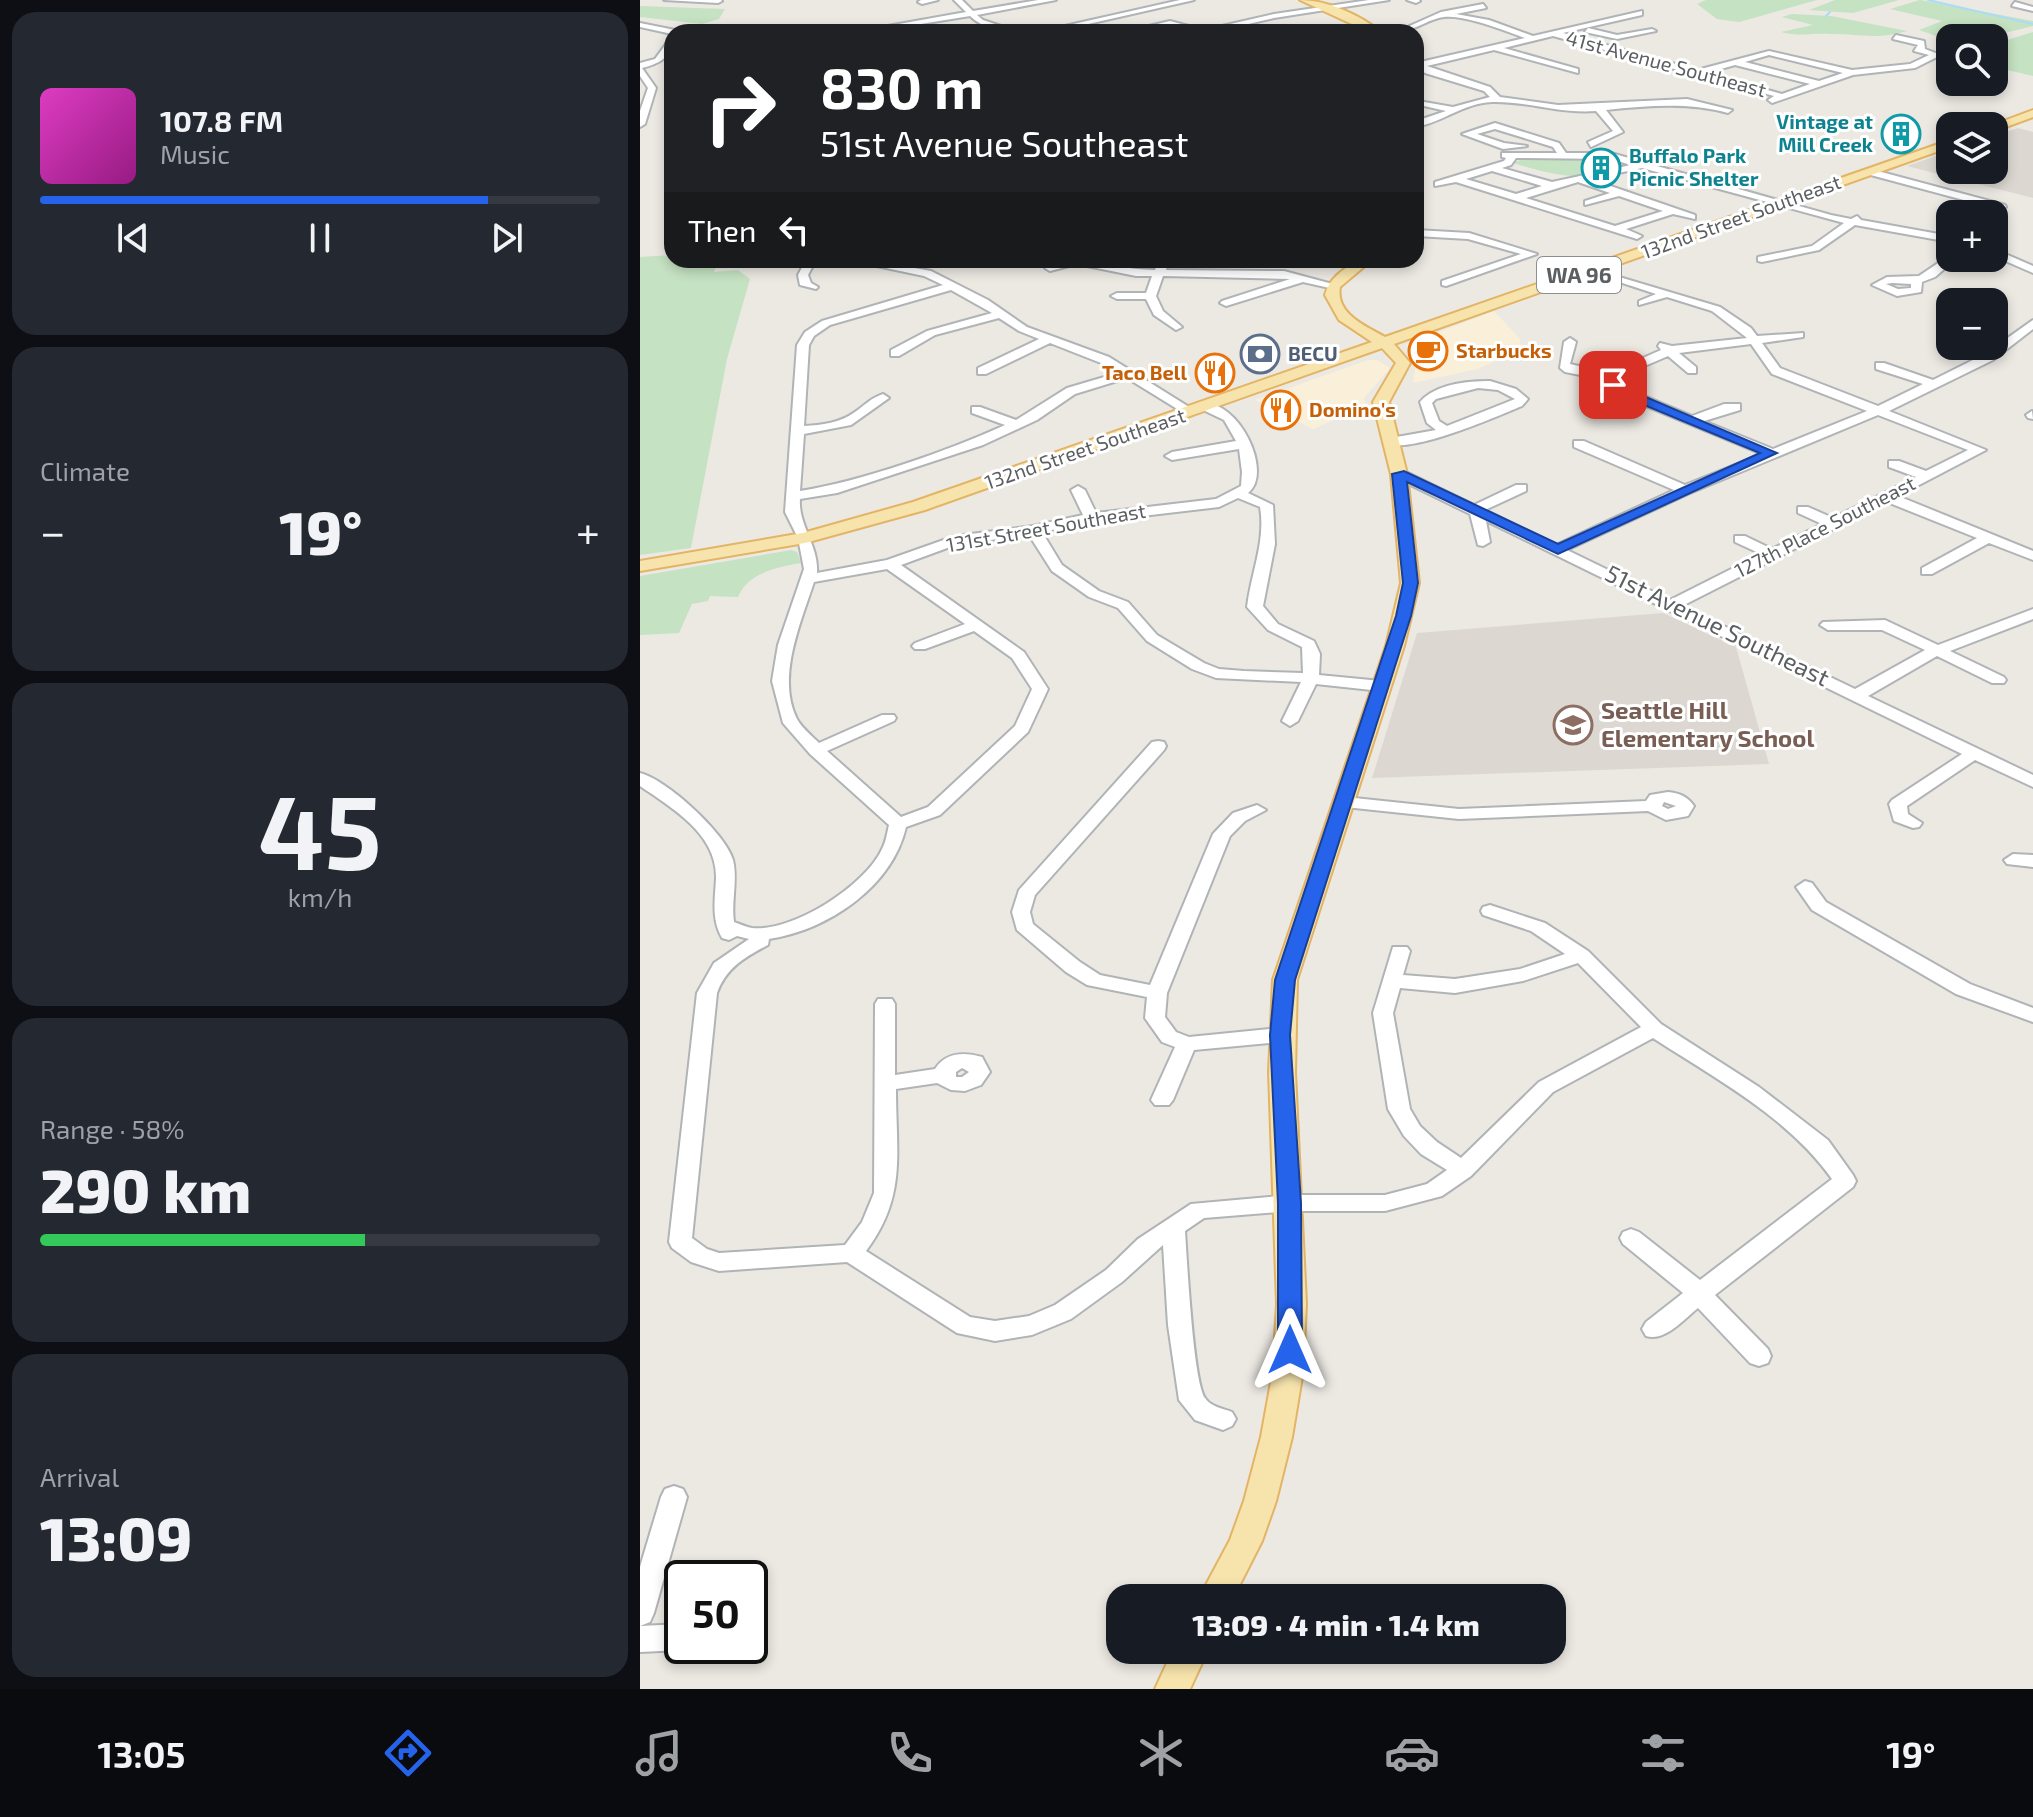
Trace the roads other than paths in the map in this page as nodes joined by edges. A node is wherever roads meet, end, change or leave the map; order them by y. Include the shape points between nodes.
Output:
1 (668, 0) edge
2 (934, 0) edge
3 (958, 0) edge
4 (1052, 0) edge
5 (1189, 0) edge
6 (1305, 0) edge
7 (1346, 0) edge
8 (1385, 0) edge
9 (2025, 0) edge
10 (718, 1) edge
11 (922, 2) dead end
12 (2033, 2) edge
13 (1358, 4) junction
14 (1115, 6) dead end
15 (1483, 6) dead end
16 (1326, 8) junction
17 (2033, 9) edge
18 (1134, 12) junction
19 (968, 13) junction
20 (1639, 13) dead end
21 (1444, 14) junction
22 (902, 24) edge
23 (987, 24) edge
24 (1079, 24) edge
25 (1245, 24) edge
26 (1359, 24) edge
27 (1420, 24) edge
28 (640, 25) edge
29 (1577, 28) junction
30 (664, 30) edge
31 (1652, 31) dead end
32 (1552, 33) junction
33 (1896, 37) dead end
34 (1533, 38) junction
35 (1495, 48) junction
36 (664, 53) edge
37 (1873, 58) dead end
38 (1735, 62) junction
39 (1424, 65) edge
40 (640, 68) edge
41 (1424, 68) edge
42 (1900, 68) junction
43 (1575, 71) dead end
44 (1697, 73) junction
45 (1852, 73) junction
46 (1462, 81) junction
47 (1816, 83) junction
48 (1741, 85) junction
49 (1433, 89) dead end
50 (1720, 91) dead end
51 (1701, 92) dead end
52 (1620, 94) dead end
53 (1779, 95) junction
54 (1497, 99) junction
55 (1639, 101) junction
56 (1769, 101) dead end
57 (1679, 102) junction
58 (1427, 104) dead end
59 (1556, 108) junction
60 (1598, 108) junction
61 (1456, 110) junction
62 (1728, 110) dead end
63 (2033, 113) edge
64 (1546, 117) dead end
65 (1424, 123) edge
66 (2008, 123) edge
67 (640, 124) edge
68 (1582, 133) dead end
69 (1606, 138) junction
70 (1936, 148) edge
71 (1507, 152) junction
72 (1562, 152) junction
73 (1642, 165) junction
74 (1493, 168) junction
75 (1870, 172) junction
76 (1457, 179) junction
77 (1580, 179) junction
78 (1438, 184) dead end
79 (1551, 185) junction
80 (1618, 193) junction
81 (1658, 194) dead end
82 (1515, 198) junction
83 (1639, 200) junction
84 (1975, 200) edge
85 (1589, 203) dead end
86 (1779, 203) junction
87 (1536, 204) junction
88 (1518, 211) dead end
89 (1672, 211) junction
90 (1866, 213) dead end
91 (1691, 217) dead end
92 (1852, 223) junction
93 (1616, 229) junction
94 (1424, 233) edge
95 (1637, 236) dead end
96 (1936, 237) edge
97 (2008, 258) edge
98 (1762, 259) dead end
99 (807, 268) edge
100 (909, 268) edge
101 (1104, 268) edge
102 (1159, 268) edge
103 (1355, 268) edge
104 (1593, 270) junction
105 (2033, 270) edge
106 (1936, 271) edge
107 (1156, 273) junction
108 (1300, 279) junction
109 (1916, 281) dead end
110 (1446, 283) dead end
111 (952, 286) junction
112 (1334, 286) junction
113 (812, 287) dead end
114 (1668, 293) junction
115 (1117, 296) dead end
116 (1150, 296) junction
117 (1226, 303) dead end
118 (1643, 303) dead end
119 (1001, 314) junction
120 (1176, 327) dead end
121 (2030, 328) edge
122 (1799, 335) dead end
123 (1047, 340) junction
124 (1753, 340) junction
125 (1570, 342) dead end
126 (1383, 343) junction
127 (1656, 343) dead end
128 (1671, 350) junction
129 (895, 353) dead end
130 (1880, 366) dead end
131 (1692, 370) dead end
132 (982, 371) dead end
133 (1128, 374) junction
134 (1610, 377) junction
135 (1934, 384) junction
136 (883, 398) dead end
137 (1061, 398) junction
138 (1082, 403) dead end
139 (1736, 407) dead end
140 (1198, 409) junction
141 (976, 410) dead end
142 (1878, 411) junction
143 (1694, 420) junction
144 (1017, 425) junction
145 (797, 430) junction
146 (1446, 431) junction
147 (1391, 442) junction
148 (1242, 444) junction
149 (1579, 444) dead end
150 (908, 452) dead end
151 (1771, 453) junction
152 (1172, 456) dead end
153 (922, 460) junction
154 (1894, 464) dead end
155 (1399, 474) junction
156 (1926, 476) junction
157 (1521, 488) dead end
158 (1078, 490) dead end
159 (1685, 490) junction
160 (1239, 494) junction
161 (792, 496) junction
162 (1887, 497) junction
163 (1476, 509) junction
164 (1803, 510) dead end
165 (1091, 518) junction
166 (1833, 523) junction
167 (1033, 530) junction
168 (805, 538) junction
169 (1740, 539) dead end
170 (1986, 539) junction
171 (1483, 542) dead end
172 (1558, 549) junction
173 (1772, 554) junction
174 (2033, 556) edge
175 (890, 564) junction
176 (640, 566) edge
177 (1927, 571) dead end
178 (807, 579) junction
179 (1672, 605) junction
180 (2033, 614) edge
181 (976, 625) junction
182 (1828, 625) dead end
183 (920, 646) dead end
184 (1935, 651) junction
185 (1312, 678) junction
186 (1998, 680) dead end
187 (1381, 686) junction
188 (1857, 695) junction
189 (888, 718) dead end
190 (1290, 721) dead end
191 (1158, 746) dead end
192 (816, 750) junction
193 (1974, 753) junction
194 (640, 778) edge
195 (2033, 782) edge
196 (1345, 802) junction
197 (1653, 806) dead end
198 (1257, 810) dead end
199 (1913, 823) dead end
200 (898, 824) junction
201 (2013, 860) dead end
202 (2033, 861) edge
203 (1805, 887) dead end
204 (1490, 911) dead end
205 (802, 922) junction
206 (725, 925) junction
207 (761, 941) junction
208 (1400, 951) dead end
209 (1581, 955) junction
210 (1391, 981) junction
211 (1157, 993) junction
212 (885, 1004) dead end
213 (2033, 1015) edge
214 (1654, 1029) junction
215 (1280, 1035) junction
216 (1187, 1044) junction
217 (943, 1075) dead end
218 (888, 1083) junction
219 (1162, 1100) dead end
220 (1463, 1170) junction
221 (1290, 1203) junction
222 (1173, 1227) junction
223 (1631, 1238) dead end
224 (851, 1253) junction
225 (1699, 1293) junction
226 (1654, 1329) dead end
227 (1759, 1356) dead end
228 (1223, 1419) dead end
229 (674, 1497) dead end
230 (1223, 1584) edge
231 (640, 1613) edge
232 (664, 1638) edge
233 (640, 1639) edge
234 (1184, 1664) edge
235 (1172, 1689) edge

1 - 10 street
2 - 11 street
3 - 19 street
4 - 19 street
5 - 18 street
6 - 16 main road
7 - 13 street
8 - 13 street
9 - 12 street
9 - 17 street via 2015,4
13 - 16 street
14 - 18 street
15 - 21 street
16 - 25 street
16 - 26 main road
18 - 24 street
19 - 22 street
19 - 23 street
20 - 29 street
21 - 27 street
21 - 34 street
28 - 30 street
29 - 31 street via 1612,37
29 - 32 street
32 - 34 street
32 - 44 street, 41st Avenue Southeast
33 - 42 street via 1921,43 1917,49 1937,55
34 - 35 street
35 - 39 street
35 - 43 street
36 - 40 street
37 - 42 street
38 - 44 street
38 - 45 street via 1769,53
38 - 47 street
40 - 67 street via 652,88
41 - 46 street
42 - 45 street
44 - 48 street, 41st Avenue Southeast
45 - 47 street
46 - 49 street
46 - 54 street via 1487,89
47 - 53 street
48 - 50 street
48 - 53 street, 41st Avenue Southeast
51 - 57 street via 1685,94
52 - 55 street
53 - 56 street
54 - 59 street
54 - 61 street
55 - 57 street
55 - 60 street
57 - 62 street
58 - 61 street
59 - 60 street
59 - 64 street
60 - 69 street via 1618,132
61 - 65 street via 1444,121
63 - 66 main road
68 - 69 street
69 - 72 street
70 - 75 main road, 132nd Street Southeast / WA 96
71 - 72 street
71 - 72 street via 1467,134 1495,126
71 - 74 street via 1508,163
72 - 73 street
73 - 77 street
73 - 86 street
74 - 76 street
74 - 79 street
75 - 84 street
75 - 86 main road, 132nd Street Southeast / WA 96
76 - 78 street
76 - 82 street
77 - 79 street
77 - 80 street
79 - 82 street
80 - 83 street
80 - 85 street
81 - 83 street
82 - 87 street
83 - 89 street
86 - 92 street
86 - 104 main road, 132nd Street Southeast / WA 96
87 - 88 street
87 - 93 street
89 - 91 street
89 - 93 street
90 - 92 street
92 - 96 street
92 - 98 street via 1815,248
93 - 95 street
94 - 110 street via 1469,236 1532,254
97 - 105 street
99 - 113 street via 803,275
100 - 111 street
101 - 107 street
102 - 107 street
103 - 112 main road
104 - 114 street
104 - 126 main road, 132nd Street Southeast / WA 96
106 - 109 street
107 - 108 street via 1265,273
107 - 116 street
108 - 112 street
108 - 117 street
111 - 119 street
111 - 145 street via 834,320 809,334 803,345
112 - 126 main road via 1338,312
114 - 118 street
114 - 124 street via 1733,317
115 - 116 street
116 - 120 street via 1158,313
119 - 123 street
119 - 129 street via 931,333
121 - 135 street via 1989,357
122 - 124 street
123 - 132 street
123 - 133 street via 1105,360
124 - 128 street
124 - 142 street via 1776,371
125 - 134 street via 1564,365
126 - 140 main road, 132nd Street Southeast
126 - 147 main road via 1403,363 1381,402
127 - 128 street
128 - 131 street
128 - 134 street
130 - 135 street
133 - 137 street via 1090,383
133 - 140 street
134 - 143 street via 1618,390
135 - 142 street
136 - 145 street via 844,423
137 - 138 street
137 - 144 street
139 - 143 street
140 - 148 street via 1229,418
140 - 168 main road, 132nd Street Southeast via 919,506
141 - 144 street
142 - 151 street
142 - 156 street, 127th Place Southeast via 1979,450
143 - 151 street
144 - 153 street
145 - 161 street
146 - 146 street via 1522,399 1479,383 1443,392 1426,402 1433,423
146 - 147 street
147 - 155 main road
148 - 152 street
148 - 160 street via 1252,475
149 - 159 street
150 - 153 street
151 - 159 street
153 - 161 street via 832,490
154 - 156 street
155 - 163 street, 51st Avenue Southeast
155 - 187 main road via 1410,583
156 - 162 street, 127th Place Southeast
157 - 163 street
158 - 165 street
159 - 172 street
160 - 165 street, 131st Street Southeast via 1219,503
160 - 185 street via 1266,505 1269,517 1268,551 1255,607 1273,627 1309,644
161 - 168 street via 792,512
162 - 166 street, 127th Place Southeast
162 - 170 street
163 - 171 street
163 - 172 street, 51st Avenue Southeast
164 - 166 street
165 - 167 street, 131st Street Southeast
166 - 173 street, 127th Place Southeast
167 - 175 street, 131st Street Southeast via 955,540
167 - 185 street via 1057,568 1094,594 1123,605 1152,638 1181,658 1216,673
168 - 176 main road, 132nd Street Southeast
168 - 178 street via 812,558
169 - 173 street
170 - 174 street
170 - 177 street
172 - 179 street, 51st Avenue Southeast
173 - 179 street, 127th Place Southeast
175 - 178 street, 131st Street Southeast
175 - 181 street
178 - 192 street via 780,681 789,720
179 - 188 street, 51st Avenue Southeast
180 - 184 street
181 - 183 street
181 - 200 street via 1018,655 1040,689 1022,728 934,811
182 - 184 street via 1885,625
184 - 186 street
184 - 188 street
185 - 187 street
185 - 190 street
187 - 196 main road
188 - 193 street, 51st Avenue Southeast
189 - 192 street
191 - 211 street via 1026,894 1021,912 1024,926 1094,980
192 - 200 street
193 - 195 street, 51st Avenue Southeast
193 - 199 street via 1898,804 1900,817
194 - 206 street via 716,841 724,860
196 - 197 street via 1459,814
196 - 215 main road via 1285,980
198 - 211 street via 1239,817 1222,834
200 - 205 street via 891,851 868,881
201 - 202 street
203 - 213 street via 1819,906 1950,981
204 - 209 street via 1538,927
205 - 206 street via 757,934
205 - 207 street
206 - 207 street via 733,937
207 - 224 street via 734,956 711,978 680,1242 719,1262
208 - 210 street
209 - 210 street via 1523,975 1455,986
209 - 214 street
210 - 220 street via 1383,1013 1399,1109 1429,1148
211 - 216 street via 1155,1018 1169,1037
212 - 218 street
214 - 220 street via 1546,1087
214 - 225 street via 1752,1092 1820,1146 1845,1181
215 - 216 street
215 - 221 main road
216 - 219 street
217 - 218 street
218 - 224 street via 885,1193 872,1226
220 - 221 street via 1434,1190 1385,1203
221 - 222 street via 1199,1210
221 - 230 main road via 1290,1350 1253,1524
222 - 224 street via 1063,1312 1032,1325 995,1331 965,1326
222 - 228 street via 1191,1400 1204,1413
223 - 225 street
225 - 226 street
225 - 227 street
229 - 231 street
232 - 233 street
234 - 235 main road

